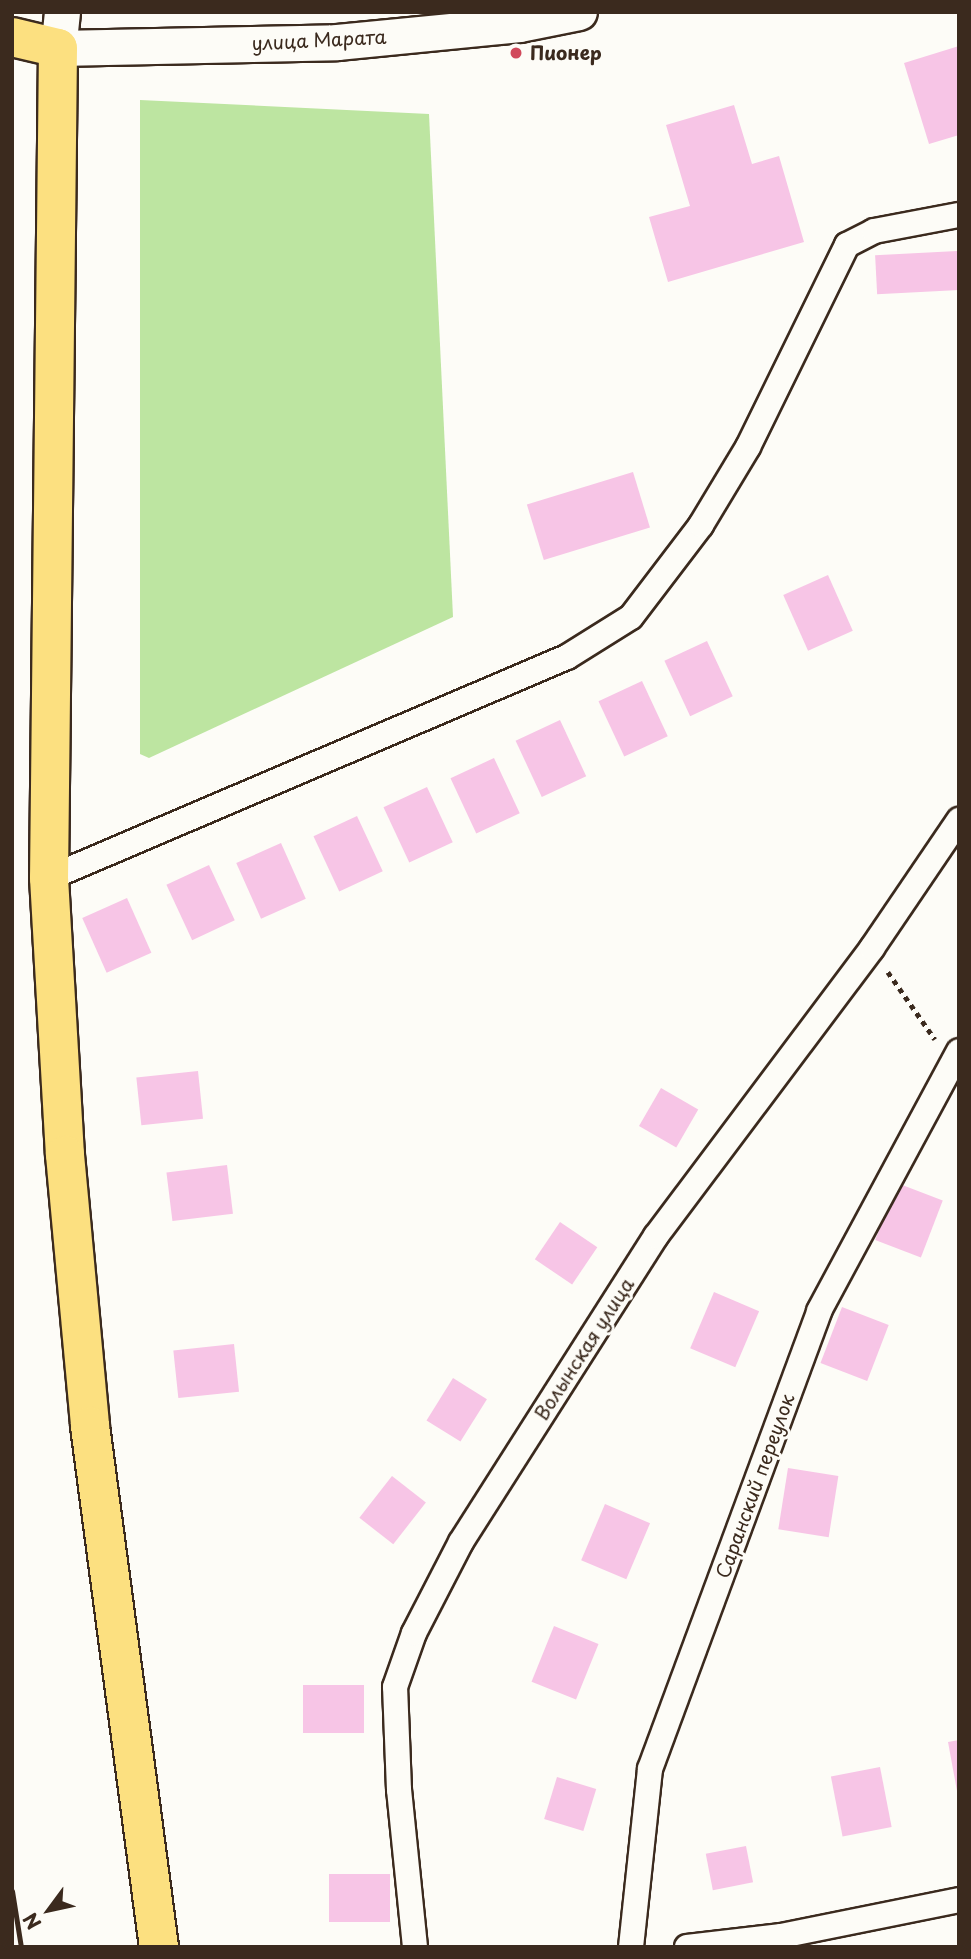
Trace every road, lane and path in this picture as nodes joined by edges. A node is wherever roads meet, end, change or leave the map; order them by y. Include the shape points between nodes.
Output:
1 (579, 12) edge
2 (60, 30) edge
3 (12, 37) edge
4 (959, 215) edge
5 (959, 820) edge
6 (49, 878) junction
7 (872, 948) junction
8 (957, 1061) edge
9 (959, 1900) edge
10 (159, 1947) edge
11 (415, 1947) edge
12 (631, 1947) edge
13 (687, 1947) edge

1 - 2 street, улица Марата via 519,24 338,41
2 - 3 main road
2 - 6 main road
4 - 6 street via 874,231 846,245 748,447 701,525 655,590 614,629 567,657
5 - 7 street, Волынская улица
6 - 10 main road via 65,1155 90,1426
7 - 8 path
7 - 11 street, Волынская улица via 656,1236 461,1542 414,1633 395,1686 398,1790
8 - 12 street, Саранский переулок via 819,1311 655,1756
9 - 13 street via 782,1936

